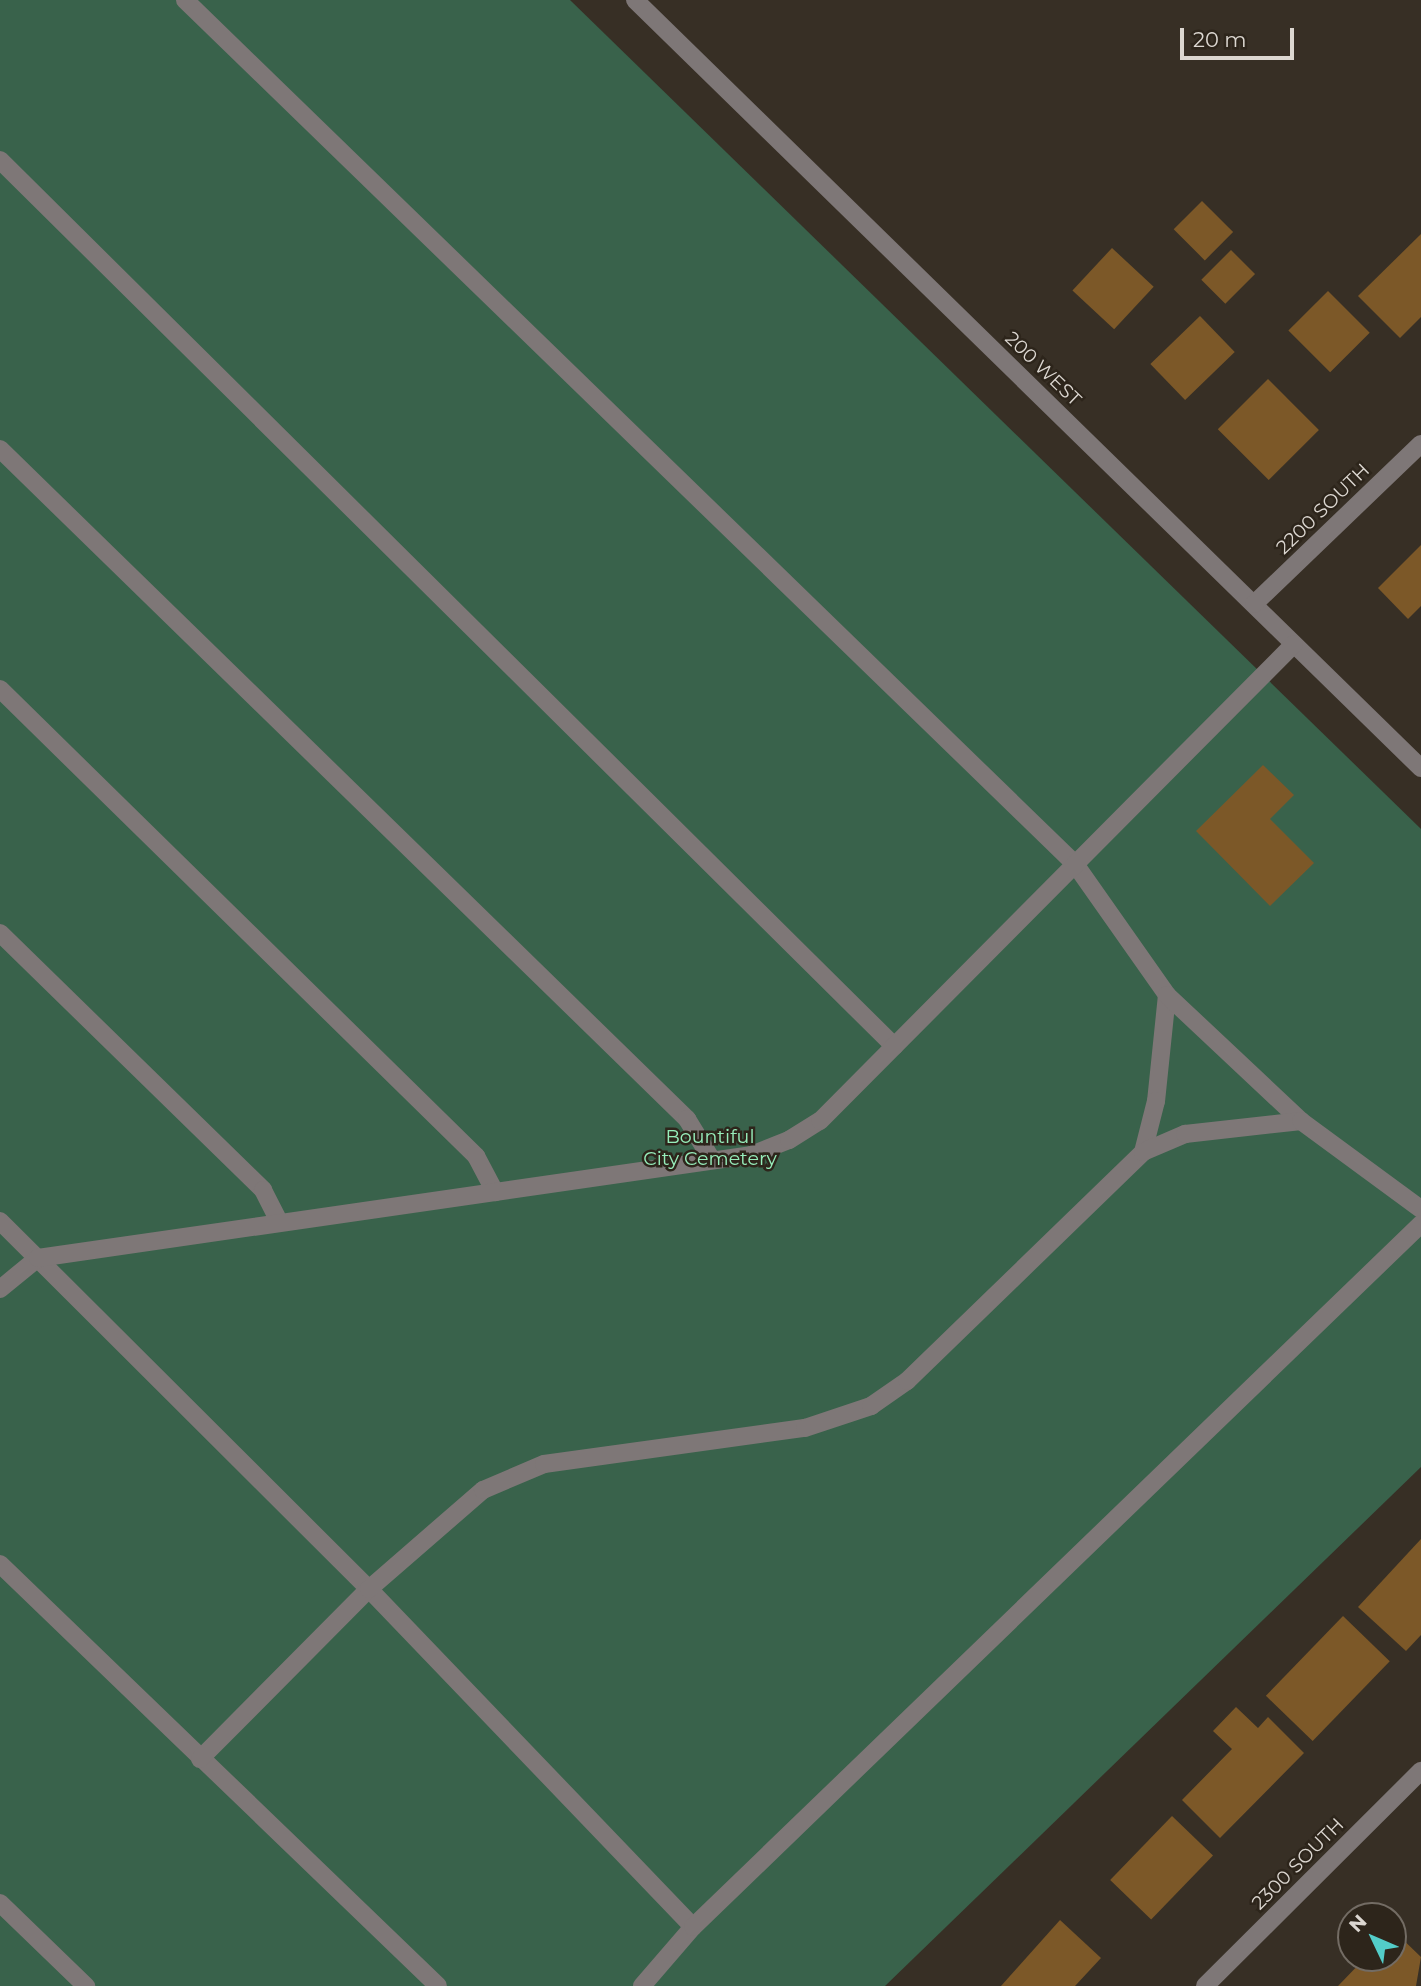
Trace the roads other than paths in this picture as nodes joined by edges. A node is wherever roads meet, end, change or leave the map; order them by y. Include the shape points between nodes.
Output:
1 (186, 0) edge
2 (635, 0) edge
3 (0, 160) edge
4 (1421, 444) edge
5 (0, 449) edge
6 (1254, 604) junction
7 (1294, 643) junction
8 (0, 689) edge
9 (1421, 768) edge
10 (1075, 864) junction
11 (0, 933) edge
12 (1167, 995) junction
13 (894, 1045) junction
14 (1301, 1121) junction
15 (1143, 1152) junction
16 (712, 1160) junction
17 (495, 1192) junction
18 (1421, 1209) edge
19 (0, 1221) edge
20 (279, 1222) junction
21 (1421, 1224) edge
22 (38, 1258) junction
23 (0, 1289) edge
24 (0, 1564) edge
25 (369, 1589) junction
26 (200, 1759) junction
27 (1421, 1771) edge
28 (0, 1903) edge
29 (693, 1927) junction
30 (86, 1986) edge
31 (438, 1986) edge
32 (642, 1986) edge
33 (1205, 1986) edge

1 - 10 street
2 - 6 street, 200 WEST
3 - 13 street
4 - 6 street, 2200 SOUTH
5 - 16 street via 687,1119
6 - 7 street, 200 WEST
7 - 9 street, 200 WEST
7 - 10 street
8 - 17 street via 476,1156
10 - 12 street
10 - 13 street
11 - 20 street via 263,1190
12 - 14 street
12 - 15 street via 1156,1101
13 - 16 street via 820,1121 751,1155
14 - 15 street via 1185,1135
14 - 18 street
15 - 25 street via 907,1381 871,1406 805,1429 544,1464 510,1476 455,1510
16 - 17 street
17 - 20 street
19 - 22 street
20 - 22 street
21 - 29 street
22 - 23 street
22 - 25 street
24 - 26 street
25 - 26 street
25 - 29 street
26 - 31 street
27 - 33 street, 2300 SOUTH
28 - 30 street
29 - 32 street

